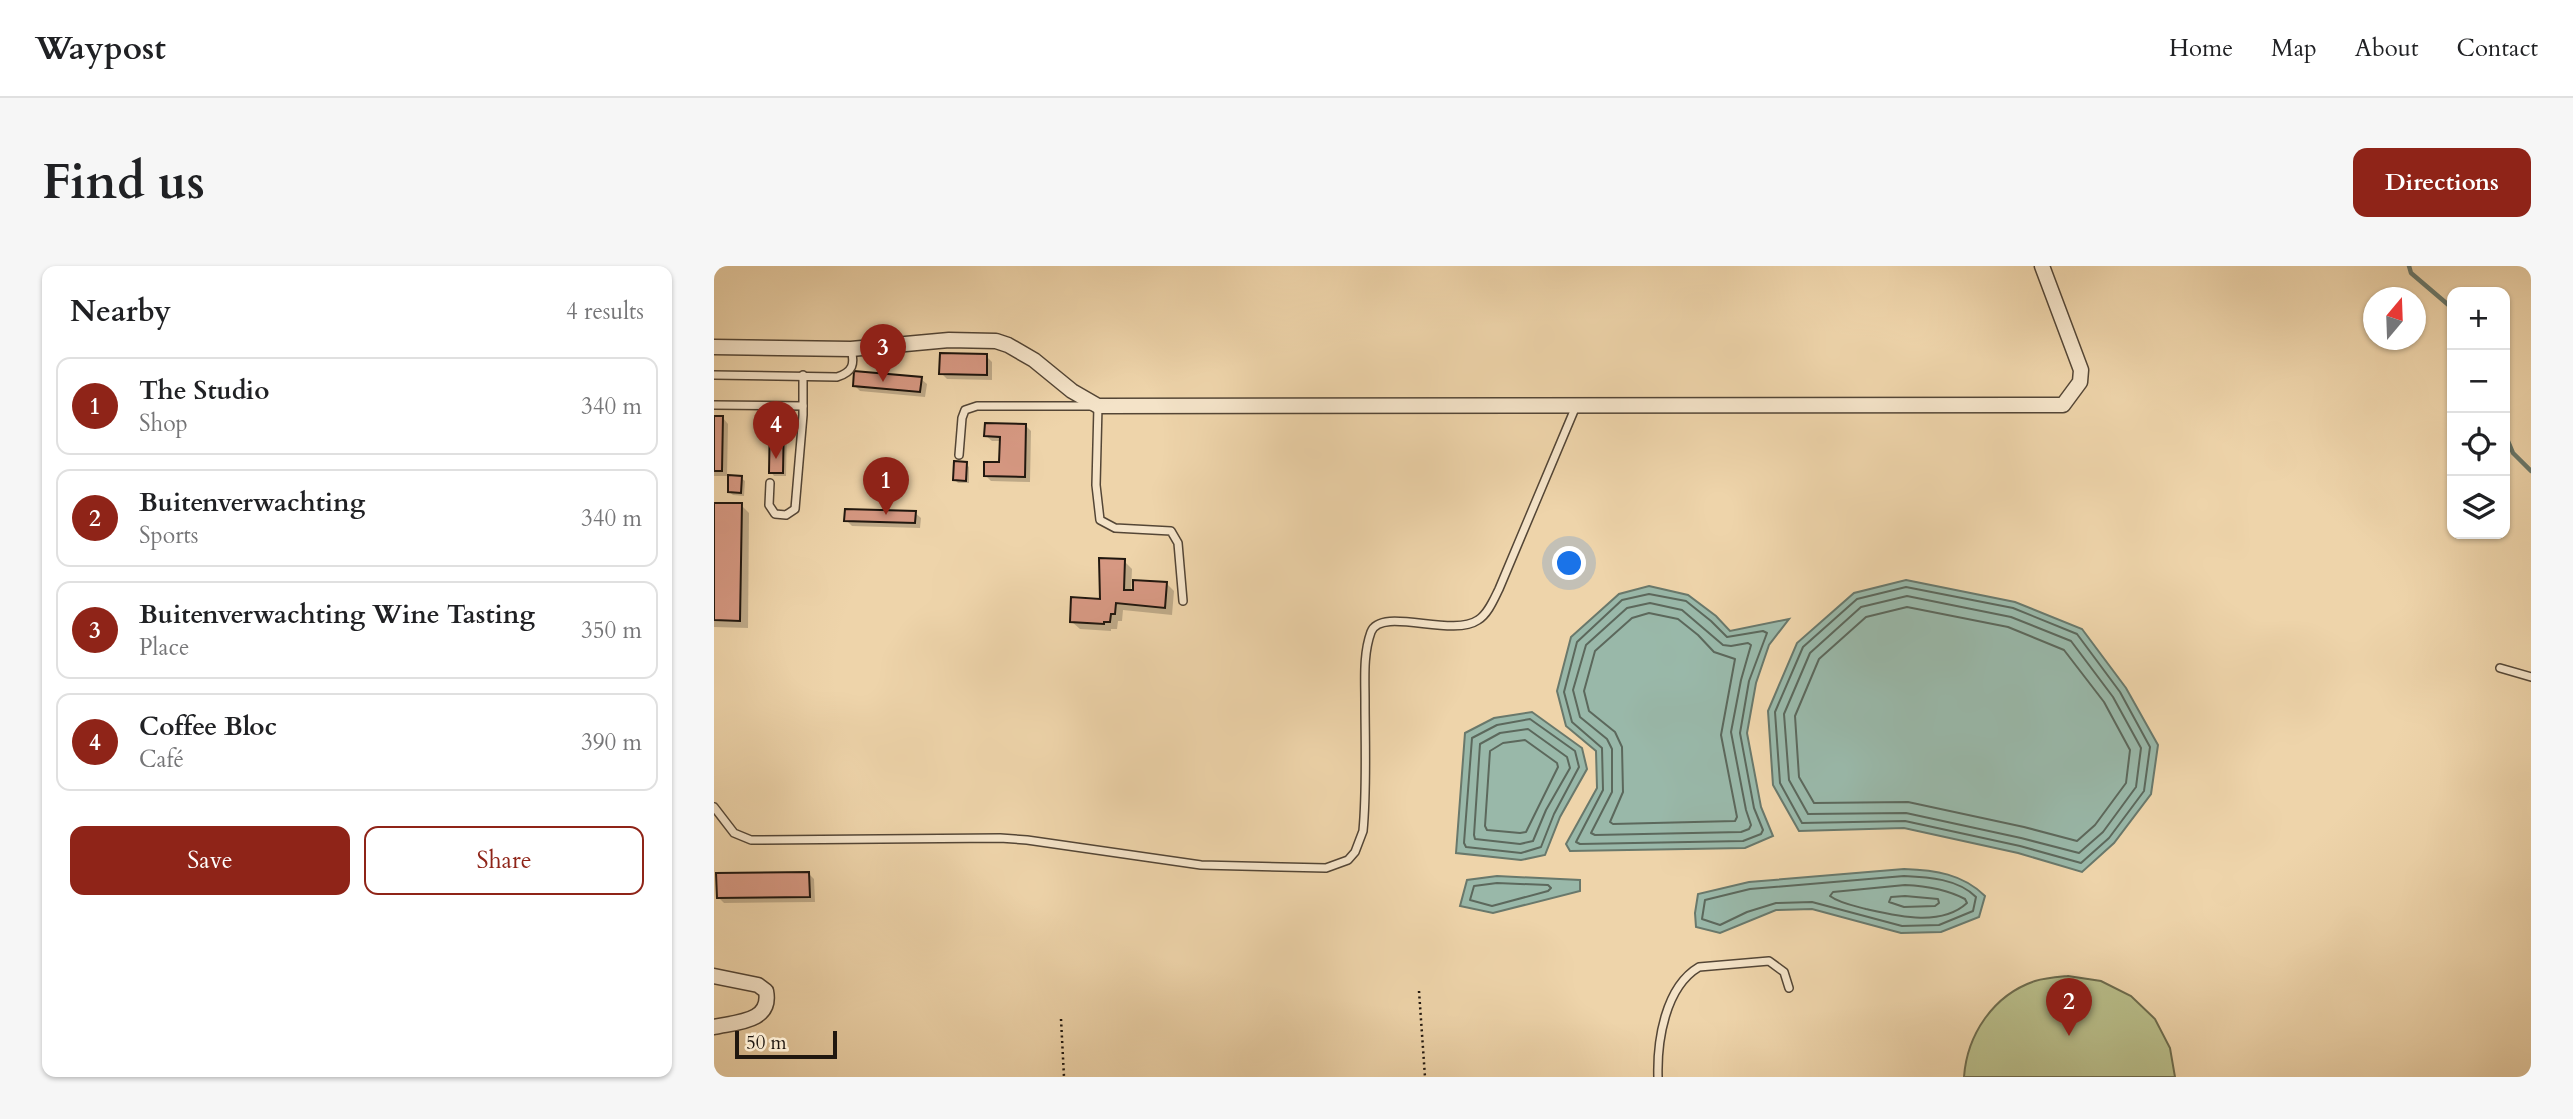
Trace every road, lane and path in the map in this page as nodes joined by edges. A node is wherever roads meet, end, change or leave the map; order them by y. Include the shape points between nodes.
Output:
1 (2042, 266) edge
2 (714, 346) edge
3 (851, 349) junction
4 (714, 375) edge
5 (803, 375) junction
6 (714, 405) edge
7 (803, 406) junction
8 (1098, 406) junction
9 (1577, 406) junction
10 (959, 455) dead end
11 (770, 483) dead end
12 (1184, 601) dead end
13 (2500, 668) dead end
14 (2531, 677) edge
15 (714, 807) edge
16 (714, 976) edge
17 (1789, 988) dead end
18 (1419, 991) dead end
19 (1061, 1019) dead end
20 (714, 1027) edge
21 (1065, 1077) edge
22 (1425, 1077) edge
23 (1658, 1077) edge

1 - 9 street via 2081,369 2080,382 2063,405
2 - 3 street
3 - 5 lane via 854,362 846,374
3 - 8 street via 949,340 996,341 1034,360
4 - 5 lane
5 - 7 lane
6 - 7 lane
7 - 11 lane via 795,509 786,515 775,514 769,505
8 - 9 street
8 - 10 lane via 977,406 965,410
8 - 12 lane via 1098,517 1115,528 1171,531 1178,543
9 - 15 lane via 1499,590 1478,621 1443,627 1387,621 1372,630 1365,666 1364,814 1360,842 1348,860 1326,868 1244,867 1000,838 751,840 734,833
13 - 14 lane
16 - 20 street via 758,985 768,1000 757,1017
17 - 23 lane via 1784,972 1769,961 1699,967 1681,982 1671,1001
18 - 22 path
19 - 21 path

